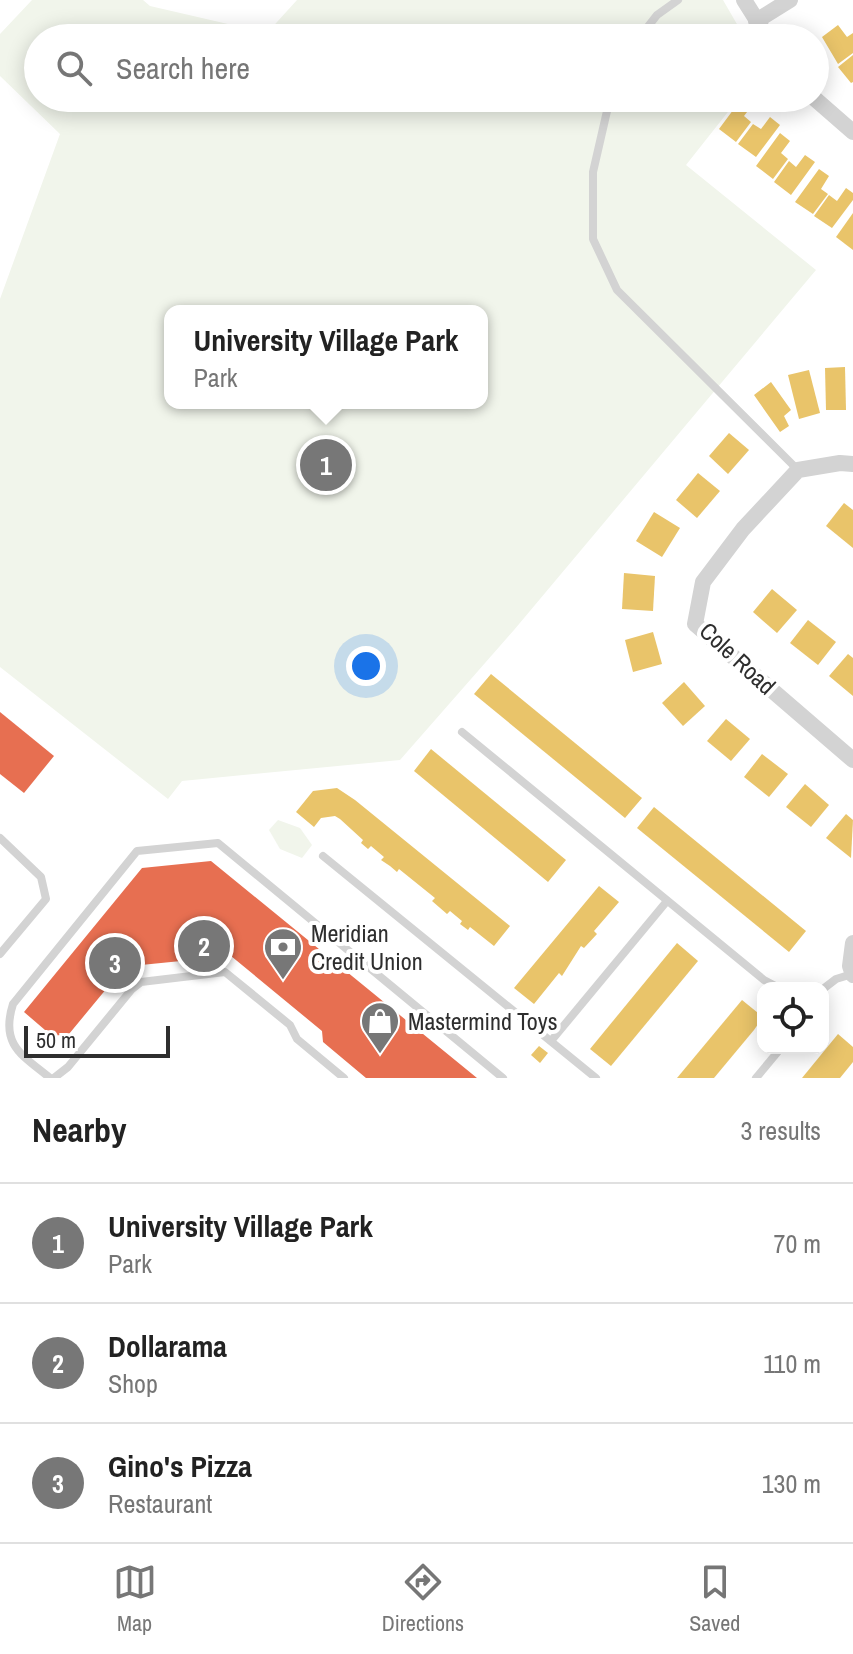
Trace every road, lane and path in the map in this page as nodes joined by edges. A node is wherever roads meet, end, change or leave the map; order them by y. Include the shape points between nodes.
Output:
1 (678, 0) edge
2 (744, 0) edge
3 (790, 0) edge
4 (756, 21) junction
5 (650, 24) edge
6 (758, 24) edge
7 (829, 111) edge
8 (607, 112) edge
9 (853, 132) edge
10 (853, 464) edge
11 (798, 470) junction
12 (462, 732) dead end
13 (853, 760) edge
14 (0, 838) edge
15 (323, 856) dead end
16 (667, 901) junction
17 (853, 943) edge
18 (0, 954) edge
19 (853, 974) edge
20 (768, 982) edge
21 (829, 984) edge
22 (551, 1041) junction
23 (776, 1054) edge
24 (52, 1078) edge
25 (344, 1078) edge
26 (503, 1078) edge
27 (596, 1078) edge
28 (756, 1078) edge

1 - 5 lane
2 - 4 street
3 - 4 street
4 - 6 street
7 - 9 street
8 - 11 lane via 593,172 593,239 617,290
10 - 11 street
11 - 13 street, Cole Road via 703,582 695,624
12 - 16 lane
14 - 18 lane via 41,877 46,899
15 - 22 lane
16 - 20 lane
16 - 22 lane
17 - 19 street
19 - 21 lane
22 - 27 lane
23 - 28 lane
24 - 25 lane via 68,1067 141,982 225,972
24 - 26 lane via 10,1041 13,1004 137,851 218,843

